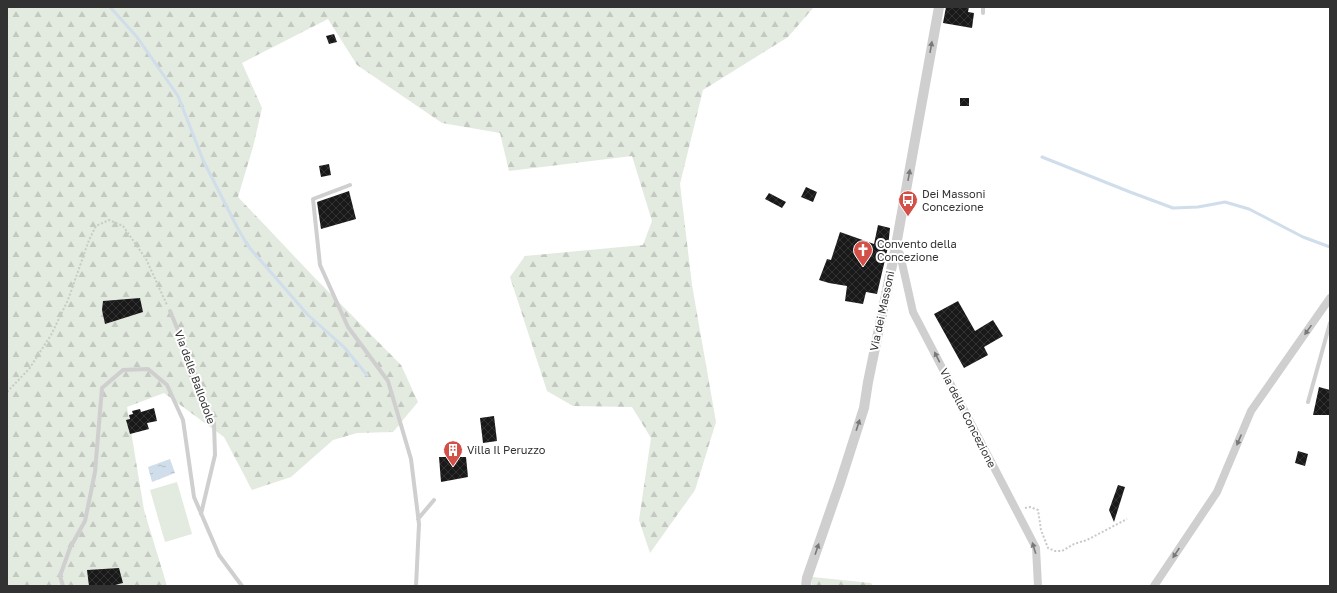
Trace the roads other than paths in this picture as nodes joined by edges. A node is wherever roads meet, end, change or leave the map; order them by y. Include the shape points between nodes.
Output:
1 (939, 7) edge
2 (983, 7) edge
3 (983, 13) dead end
4 (350, 185) dead end
5 (895, 251) junction
6 (1330, 298) edge
7 (170, 311) road end
8 (1330, 323) edge
9 (1308, 402) dead end
10 (434, 500) dead end
11 (201, 514) junction
12 (418, 519) junction
13 (63, 586) edge
14 (242, 586) edge
15 (416, 586) edge
16 (806, 586) edge
17 (1038, 586) edge
18 (1154, 586) edge

5 -> 1 street, Via dei Massoni
2 - 3 lane
4 - 12 lane via 313,199 320,265 348,327 388,381 411,459
16 -> 5 street, Via dei Massoni via 864,408
17 -> 5 street, Via della Concezione via 1036,548 913,312 900,254
6 -> 18 street via 1251,411 1217,492
7 - 11 lane, Via delle Ballodole via 214,423 216,455
8 - 9 lane
10 - 12 lane
11 - 13 lane via 194,497 183,420 167,385 148,369 123,370 102,388 95,472 85,521 70,548 60,576
11 - 14 lane via 219,555
12 - 15 lane

